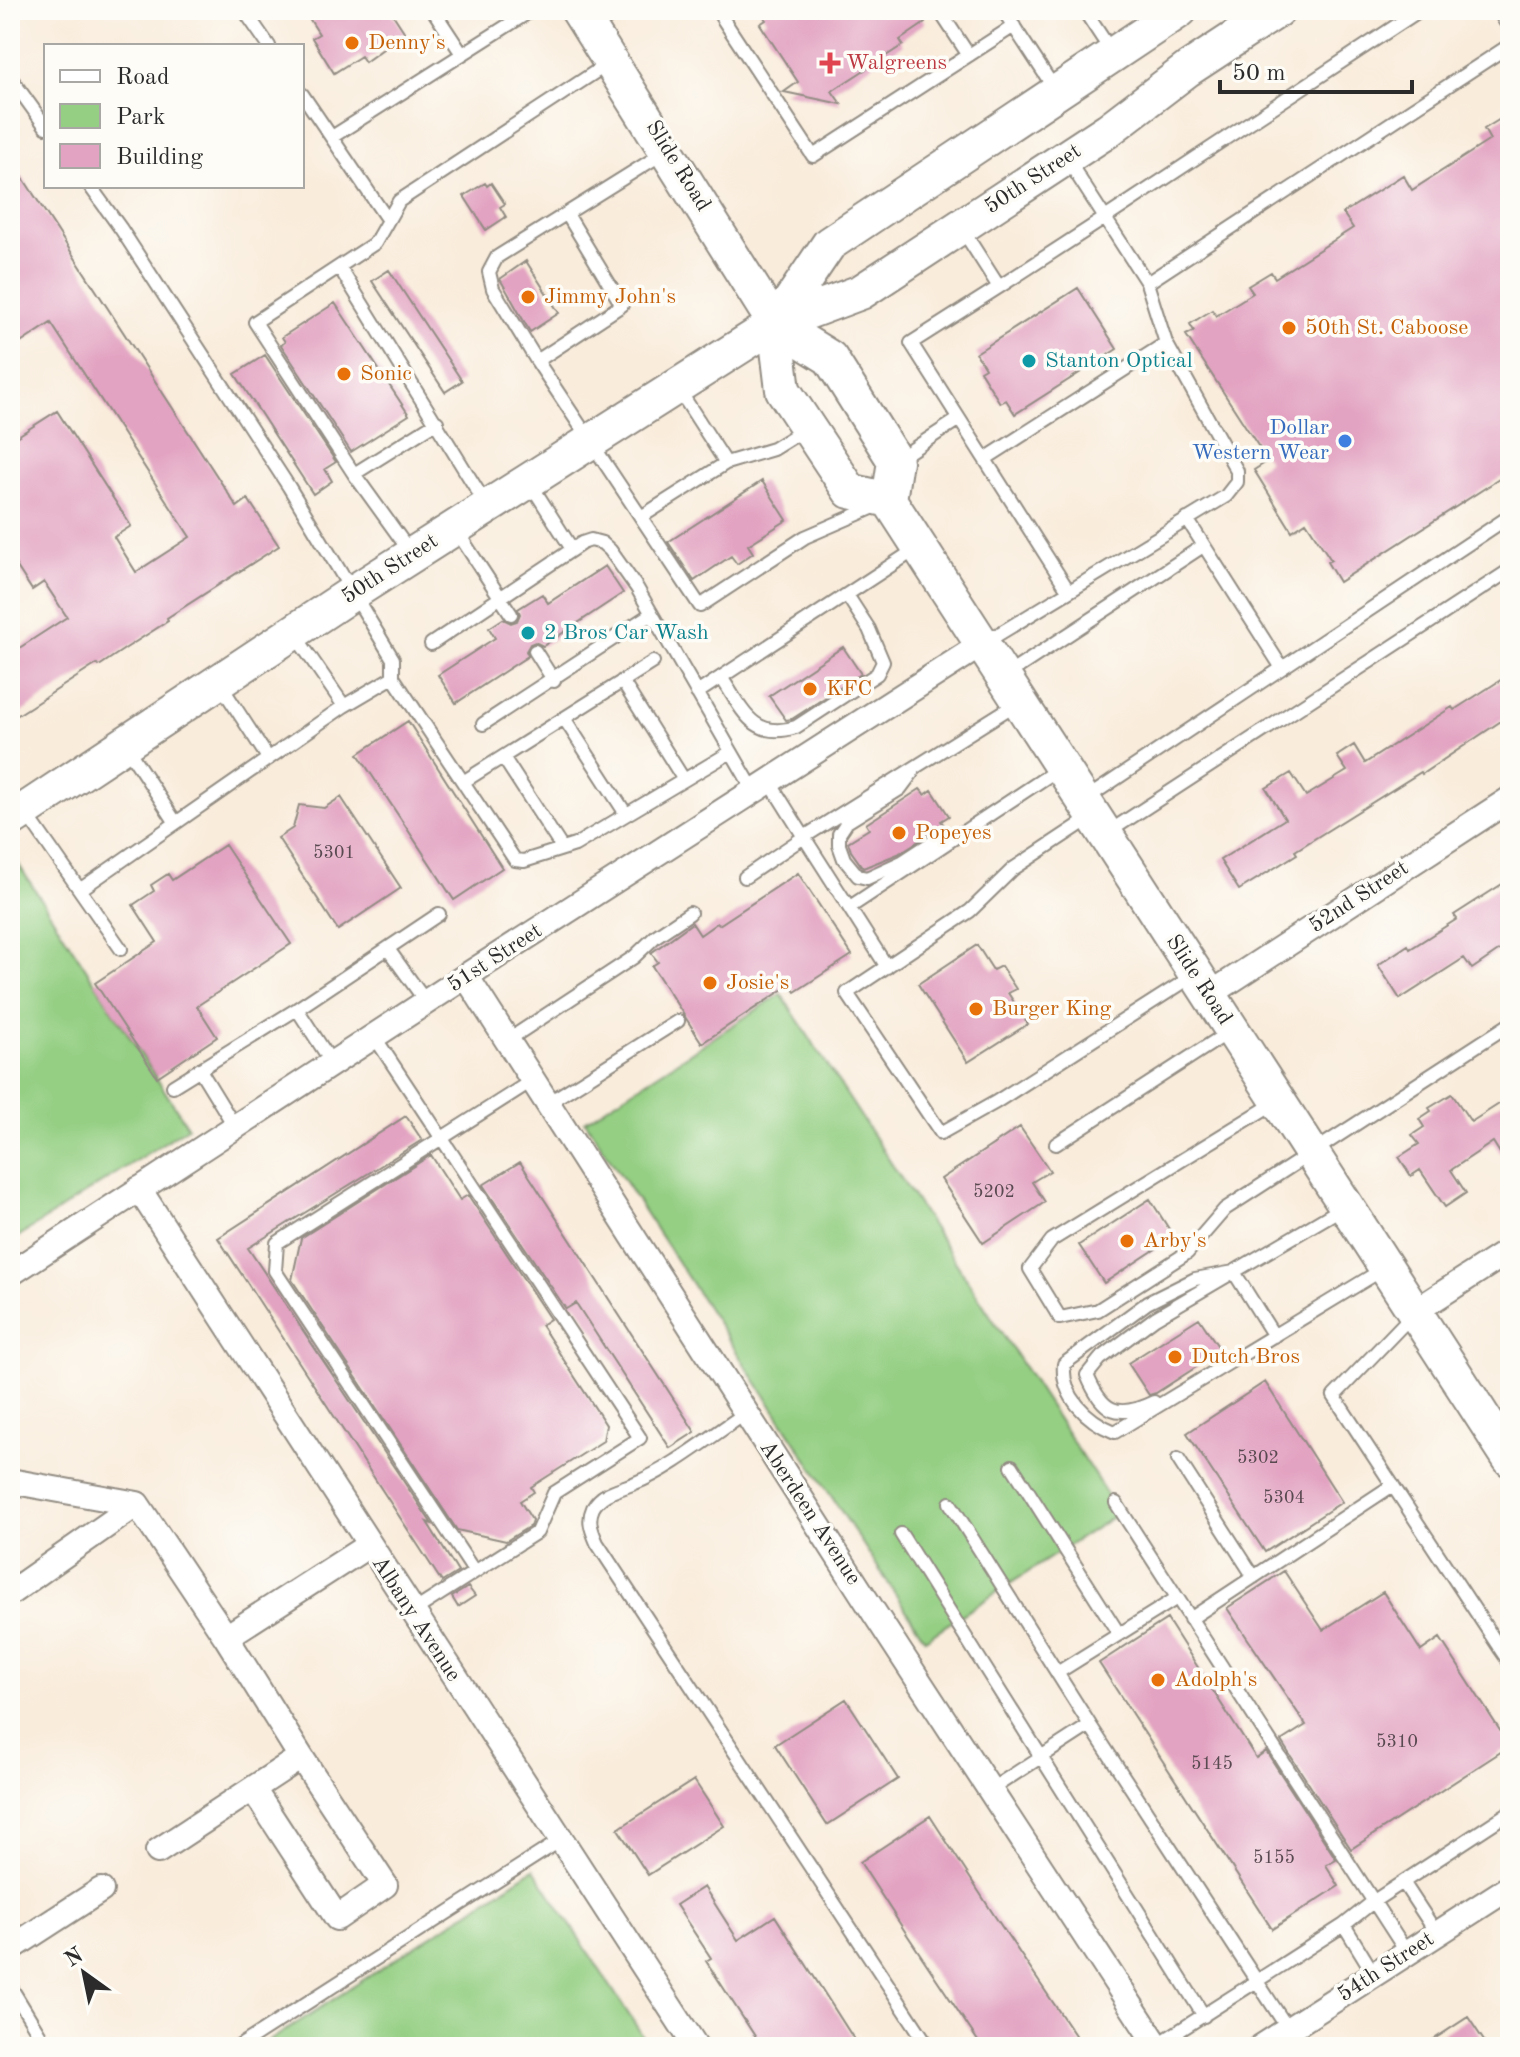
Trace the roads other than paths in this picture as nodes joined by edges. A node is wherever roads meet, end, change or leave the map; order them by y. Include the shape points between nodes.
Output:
1 (244, 10) edge
2 (433, 10) edge
3 (532, 10) edge
4 (620, 10) edge
5 (717, 10) edge
6 (939, 10) edge
7 (1003, 10) edge
8 (1084, 10) edge
9 (1180, 10) edge
10 (1278, 10) edge
11 (1420, 10) edge
12 (1498, 10) edge
13 (584, 19) edge
14 (1014, 26) junction
15 (1510, 29) edge
16 (268, 44) edge
17 (1510, 45) edge
18 (462, 54) junction
19 (968, 54) junction
20 (1113, 54) junction
21 (612, 62) junction
22 (10, 77) edge
23 (1056, 92) junction
24 (304, 97) edge
25 (44, 124) edge
26 (332, 137) junction
27 (668, 150) junction
28 (1066, 157) junction
29 (91, 188) edge
30 (567, 214) junction
31 (1105, 218) junction
32 (387, 219) junction
33 (960, 227) junction
34 (340, 268) junction
35 (1147, 283) junction
36 (999, 287) junction
37 (775, 324) junction
38 (1166, 343) junction
39 (537, 361) junction
40 (676, 386) junction
41 (959, 419) junction
42 (437, 422) junction
43 (808, 428) junction
44 (590, 441) junction
45 (985, 459) junction
46 (895, 461) junction
47 (726, 463) junction
48 (354, 474) junction
49 (528, 480) junction
50 (889, 500) junction
51 (487, 506) junction
52 (1510, 516) edge
53 (641, 517) junction
54 (1187, 519) junction
55 (455, 527) junction
56 (1203, 546) junction
57 (919, 547) junction
58 (572, 549) junction
59 (412, 555) junction
60 (1510, 570) edge
61 (1068, 590) junction
62 (354, 592) junction
63 (847, 595) junction
64 (500, 597) junction
65 (511, 614) dead end
66 (651, 614) junction
67 (293, 632) junction
68 (431, 644) dead end
69 (981, 645) junction
70 (535, 651) dead end
71 (653, 662) dead end
72 (1282, 668) junction
73 (393, 677) junction
74 (721, 677) junction
75 (554, 681) junction
76 (622, 681) junction
77 (218, 682) junction
78 (1011, 690) junction
79 (697, 693) junction
80 (344, 706) junction
81 (564, 718) junction
82 (483, 724) dead end
83 (124, 744) junction
84 (731, 752) junction
85 (503, 757) junction
86 (268, 758) junction
87 (916, 767) junction
88 (1061, 767) junction
89 (684, 780) junction
90 (463, 782) junction
91 (761, 786) junction
92 (1510, 799) edge
93 (626, 814) junction
94 (17, 816) edge
95 (1093, 817) junction
96 (176, 823) junction
97 (959, 835) junction
98 (804, 837) junction
99 (562, 848) junction
100 (745, 877) dead end
101 (81, 889) junction
102 (850, 907) junction
103 (690, 913) dead end
104 (439, 914) dead end
105 (121, 949) dead end
106 (388, 949) junction
107 (887, 967) junction
108 (466, 976) junction
109 (1202, 985) junction
110 (426, 1002) junction
111 (297, 1009) junction
112 (678, 1021) dead end
113 (1510, 1024) edge
114 (1232, 1030) junction
115 (374, 1036) junction
116 (508, 1040) junction
117 (332, 1063) junction
118 (200, 1070) junction
119 (533, 1080) junction
120 (173, 1086) dead end
121 (1278, 1101) junction
122 (548, 1103) junction
123 (235, 1127) junction
124 (442, 1138) junction
125 (1056, 1144) dead end
126 (1312, 1152) junction
127 (139, 1189) junction
128 (1346, 1206) junction
129 (1510, 1250) edge
130 (1386, 1268) junction
131 (1234, 1272) junction
132 (10, 1274) edge
133 (1414, 1312) junction
134 (1274, 1336) junction
135 (1250, 1350) junction
136 (746, 1413) junction
137 (1178, 1459) dead end
138 (1510, 1459) edge
139 (1012, 1466) dead end
140 (10, 1481) edge
141 (1393, 1485) junction
142 (950, 1503) dead end
143 (1116, 1503) dead end
144 (137, 1504) junction
145 (901, 1534) dead end
146 (369, 1545) junction
147 (474, 1571) junction
148 (1254, 1577) junction
149 (10, 1593) edge
150 (1177, 1598) junction
151 (412, 1612) junction
152 (1190, 1619) junction
153 (1119, 1634) junction
154 (226, 1637) junction
155 (1506, 1646) edge
156 (1510, 1663) edge
157 (1057, 1673) junction
158 (1090, 1725) junction
159 (1042, 1756) junction
160 (301, 1757) junction
161 (253, 1789) junction
162 (990, 1790) junction
163 (1510, 1812) edge
164 (561, 1840) junction
165 (158, 1851) dead end
166 (1403, 1882) junction
167 (1510, 1887) edge
168 (101, 1890) dead end
169 (1374, 1901) junction
170 (1344, 1925) junction
171 (1437, 1934) junction
172 (10, 1949) edge
173 (1407, 1953) junction
174 (1374, 1974) junction
175 (1257, 1981) junction
176 (10, 1986) edge
177 (1204, 2016) junction
178 (1288, 2029) junction
179 (1157, 2046) edge
180 (47, 2047) edge
181 (238, 2047) edge
182 (696, 2047) edge
183 (929, 2047) edge
184 (1261, 2047) edge

1 - 16 lane
2 - 18 lane
3 - 18 lane
4 - 13 lane
5 - 19 lane via 813,156
6 - 19 lane
7 - 14 lane
8 - 20 lane
9 - 20 main road, 50th Street
10 - 28 main road, 50th Street
11 - 31 lane
12 - 15 lane
13 - 21 main road, Slide Road
14 - 19 lane
14 - 23 lane
17 - 35 lane
18 - 26 lane
20 - 23 main road, 50th Street
21 - 27 main road, Slide Road
21 - 32 lane via 399,201
22 - 25 lane
23 - 37 main road, 50th Street via 829,244
24 - 26 lane
26 - 32 lane
27 - 30 lane
27 - 37 main road, Slide Road
28 - 31 lane
28 - 33 main road, 50th Street
29 - 62 lane
30 - 39 lane via 497,257 489,272 493,289
30 - 39 lane via 622,305
31 - 35 lane
31 - 36 lane
32 - 34 lane via 375,243
33 - 36 lane
33 - 37 main road, 50th Street via 861,292
34 - 42 lane
34 - 48 lane via 255,322
35 - 38 lane
36 - 41 lane via 911,343
37 - 40 main road, 50th Street
37 - 43 main road, Slide Road via 783,390
37 - 46 main road, Slide Road via 830,358
38 - 45 lane
38 - 54 lane via 1237,471 1237,482 1226,496
39 - 44 lane
40 - 44 main road, 50th Street
40 - 47 lane
41 - 45 lane
41 - 46 lane
42 - 48 lane
42 - 51 lane
43 - 47 lane via 773,449
43 - 50 main road, Slide Road via 850,491
44 - 49 main road, 50th Street
44 - 53 lane
45 - 61 lane
46 - 50 main road
47 - 53 lane
48 - 59 lane
49 - 51 main road, 50th Street
49 - 58 lane
50 - 53 lane via 805,537 700,606
50 - 57 main road, Slide Road
51 - 55 main road, 50th Street
52 - 72 lane
54 - 56 lane
54 - 61 lane
55 - 59 main road, 50th Street
55 - 64 lane
56 - 72 lane
56 - 78 lane
57 - 63 lane
57 - 69 main road, Slide Road
58 - 64 lane
58 - 66 lane via 591,540 602,543
59 - 62 main road, 50th Street
60 - 95 lane
61 - 69 lane
62 - 67 main road, 50th Street
62 - 73 lane via 393,659
63 - 74 lane
63 - 74 lane via 883,662 877,674 796,727 761,729
64 - 65 lane
64 - 68 lane
66 - 75 lane
66 - 79 lane
67 - 77 main road, 50th Street
67 - 80 lane
69 - 78 main road, Slide Road
69 - 91 street, 51st Street
70 - 75 lane
71 - 76 lane
72 - 95 lane
73 - 80 lane
73 - 90 lane
74 - 79 lane
75 - 82 lane
76 - 81 lane
76 - 89 lane
77 - 83 main road, 50th Street
77 - 86 lane
78 - 87 lane
78 - 88 main road, Slide Road
79 - 84 lane
80 - 86 lane
81 - 85 lane
81 - 93 lane
83 - 94 main road, 50th Street
83 - 96 lane
84 - 89 lane
84 - 91 lane
85 - 90 lane
85 - 99 lane
86 - 96 lane
87 - 97 lane via 900,789 847,822 839,834 844,859 858,876 867,878 945,834
87 - 98 lane
88 - 95 main road, Slide Road
88 - 97 lane
89 - 93 lane
90 - 99 lane via 515,860
91 - 98 lane
91 - 108 street, 51st Street
92 - 109 street, 52nd Street
93 - 99 lane
94 - 101 lane
95 - 107 lane via 1013,869 970,911
95 - 109 main road, Slide Road
96 - 101 lane
97 - 102 lane
98 - 100 lane
98 - 102 lane
101 - 105 lane
102 - 107 lane
103 - 116 lane via 634,957
104 - 106 lane
106 - 110 lane
106 - 111 lane
107 - 109 lane via 847,993 941,1133
108 - 110 street, 51st Street
108 - 116 street, Aberdeen Avenue
109 - 114 main road, Slide Road
110 - 115 street, 51st Street
111 - 117 lane
111 - 118 lane
112 - 122 lane
113 - 126 lane
114 - 121 main road, Slide Road
114 - 125 lane
115 - 117 street, 51st Street
115 - 124 lane
116 - 119 street, Aberdeen Avenue
117 - 123 street, 51st Street
118 - 120 lane
118 - 123 lane
119 - 122 street, Aberdeen Avenue
119 - 124 lane
121 - 126 main road, Slide Road
121 - 126 lane via 1052,1240 1030,1269 1060,1318 1098,1310 1187,1253 1225,1209
122 - 136 street, Aberdeen Avenue
123 - 127 street, 51st Street
124 - 147 lane via 640,1438 554,1493 537,1532
124 - 147 lane via 277,1243 275,1271
126 - 128 main road, Slide Road
127 - 132 street, 51st Street
127 - 146 street, Albany Avenue
128 - 130 main road, Slide Road
128 - 131 lane
129 - 133 street
130 - 133 main road, Slide Road
130 - 134 lane
131 - 134 lane
131 - 135 lane via 1155,1318 1087,1375 1102,1403 1124,1412 1151,1404 1240,1348
131 - 135 lane via 1195,1279 1147,1303 1064,1364 1063,1379 1076,1404 1098,1425 1115,1432
133 - 138 main road, Slide Road
133 - 141 lane via 1334,1396
134 - 135 lane
136 - 162 street, Aberdeen Avenue
136 - 183 lane via 650,1476 603,1496 589,1518 591,1529
137 - 148 lane
139 - 153 lane
140 - 144 street
141 - 148 lane
141 - 155 lane
142 - 157 lane
143 - 150 lane
144 - 149 street
144 - 154 street
145 - 159 lane
146 - 151 street, Albany Avenue
146 - 154 street
147 - 151 lane
148 - 152 lane
150 - 152 lane
150 - 153 lane
151 - 164 street, Albany Avenue
152 - 169 lane
153 - 157 lane
154 - 160 street
155 - 156 lane
157 - 158 lane
158 - 159 lane
158 - 175 lane
159 - 162 lane
159 - 177 lane
160 - 161 street
160 - 161 street via 385,1885 337,1918
161 - 165 street
162 - 179 street, Aberdeen Avenue
163 - 166 lane
164 - 181 lane
164 - 182 street, Albany Avenue
166 - 169 lane
166 - 171 lane
167 - 171 street, 54th Street
168 - 172 street
169 - 170 lane
169 - 173 lane
170 - 174 lane
170 - 175 lane
171 - 173 street, 54th Street
173 - 174 street, 54th Street
174 - 178 street, 54th Street
175 - 177 lane
175 - 178 lane
176 - 180 lane
177 - 179 lane
178 - 184 street, 54th Street

